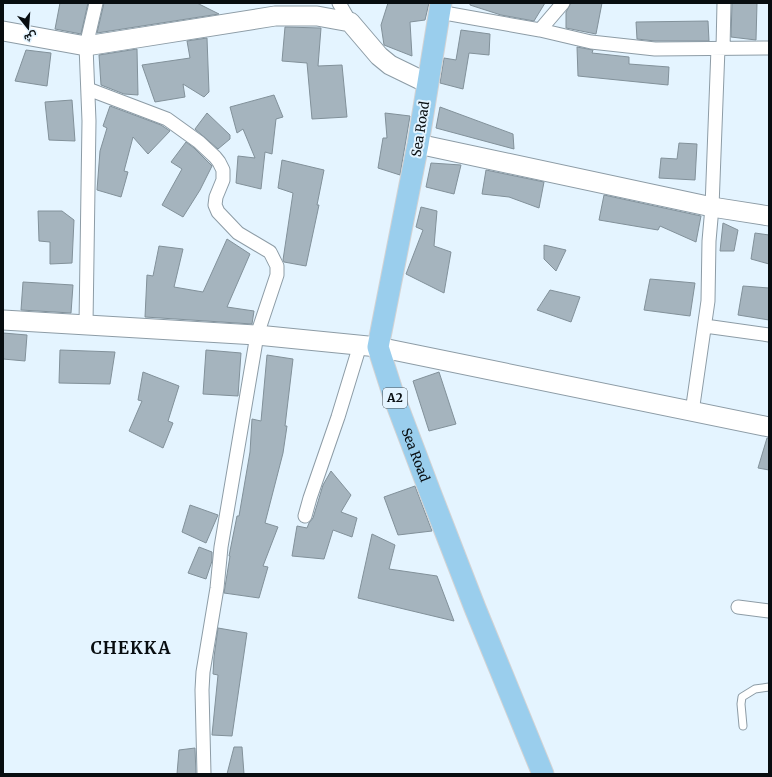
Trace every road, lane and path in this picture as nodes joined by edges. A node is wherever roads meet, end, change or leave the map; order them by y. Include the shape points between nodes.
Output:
1 (96, 3) edge
2 (339, 3) edge
3 (563, 3) edge
4 (724, 3) edge
5 (440, 7) edge
6 (350, 22) junction
7 (540, 30) junction
8 (3, 31) edge
9 (86, 46) junction
10 (721, 48) junction
11 (769, 48) edge
12 (427, 83) junction
13 (88, 89) junction
14 (418, 144) junction
15 (712, 207) junction
16 (769, 216) edge
17 (3, 320) edge
18 (86, 324) junction
19 (705, 326) junction
20 (258, 335) junction
21 (769, 335) edge
22 (369, 346) junction
23 (692, 412) junction
24 (769, 427) edge
25 (305, 516) dead end
26 (738, 607) dead end
27 (769, 611) edge
28 (769, 687) edge
29 (743, 726) dead end
30 (204, 774) edge
31 (543, 774) edge

1 - 9 street
2 - 6 street
3 - 7 street
4 - 10 street
5 - 7 street
5 - 12 main road, Sea Road / A2
6 - 9 main road via 317,16 275,16
6 - 12 main road via 390,65
7 - 10 street via 591,42 655,49
8 - 9 main road
9 - 13 street
10 - 11 street
10 - 15 street
12 - 14 main road, Sea Road / A2
13 - 18 street
13 - 20 street via 167,119 199,142 220,162 223,180 216,197 215,205 218,212 238,234 270,252 277,266 277,275
14 - 15 main road
14 - 22 main road, Sea Road / A2
15 - 16 main road
15 - 19 street
17 - 18 main road
18 - 20 main road
19 - 21 street
19 - 23 street
20 - 22 main road
20 - 30 street via 221,547 203,672
22 - 23 main road
22 - 25 street via 338,417
22 - 31 main road, Sea Road / A2 via 394,397 475,608
23 - 24 main road
26 - 27 street
28 - 29 lane via 755,689 742,697

